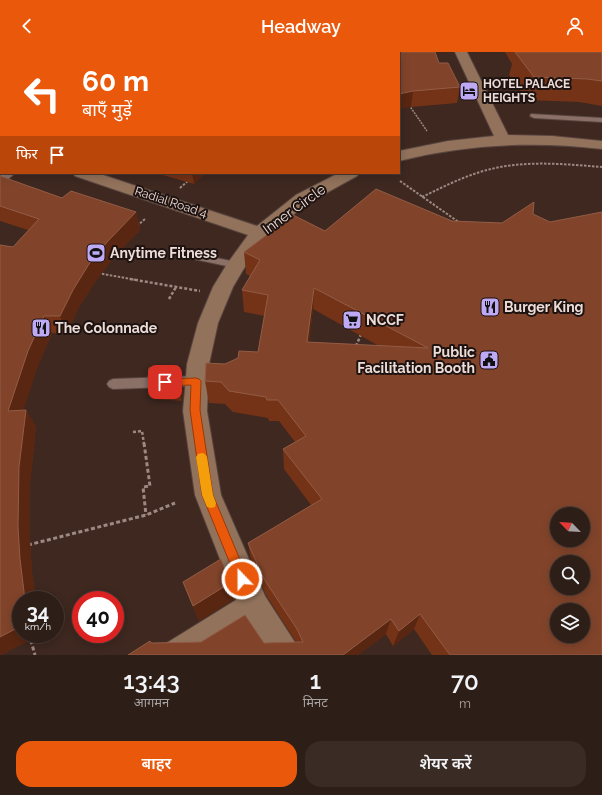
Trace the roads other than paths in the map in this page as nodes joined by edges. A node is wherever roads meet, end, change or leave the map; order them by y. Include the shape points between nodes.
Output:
1 (461, 52) edge
2 (534, 116) dead end
3 (602, 120) edge
4 (503, 140) junction
5 (602, 145) edge
6 (400, 156) edge
7 (84, 174) edge
8 (349, 174) edge
9 (259, 233) junction
10 (174, 252) dead end
11 (236, 265) junction
12 (196, 381) junction
13 (113, 384) dead end
14 (254, 607) junction
15 (176, 655) edge
16 (286, 655) edge

1 - 4 street
2 - 3 lane
4 - 5 street via 548,140
4 - 6 street via 458,144
7 - 9 street, Radial Road 4
8 - 9 street, Inner Circle via 302,199
9 - 11 street, Inner Circle
10 - 11 lane
11 - 12 street, Inner Circle via 223,287 208,323
12 - 13 lane
12 - 14 street, Inner Circle via 195,410 208,495
14 - 15 street
14 - 16 street, Inner Circle

